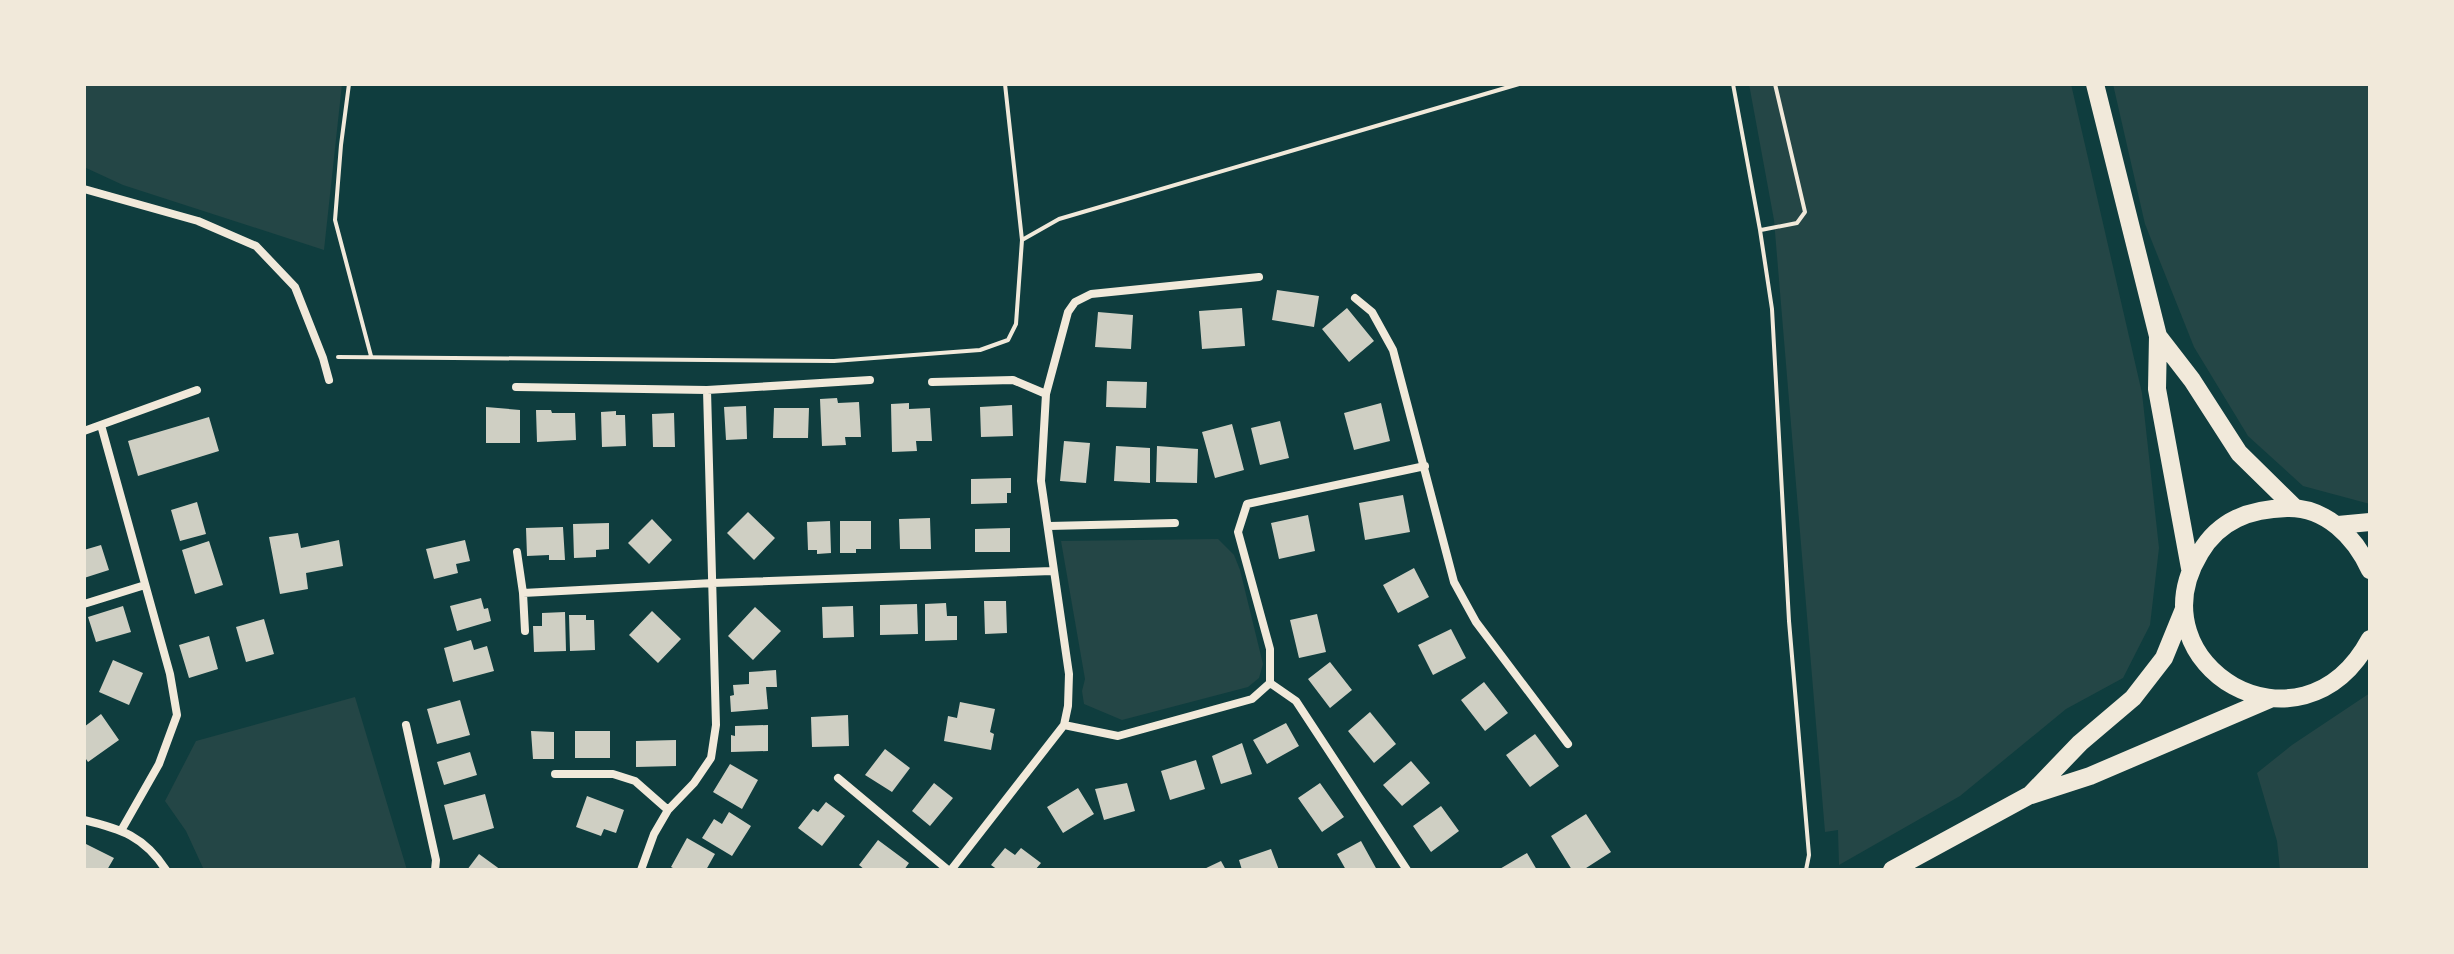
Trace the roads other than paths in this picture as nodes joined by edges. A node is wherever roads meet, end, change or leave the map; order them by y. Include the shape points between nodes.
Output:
1 (2095, 84) edge
2 (84, 189) edge
3 (1259, 277) dead end
4 (1355, 298) dead end
5 (2158, 336) junction
6 (329, 380) dead end
7 (870, 380) dead end
8 (932, 382) dead end
9 (516, 387) dead end
10 (197, 390) dead end
11 (707, 390) junction
12 (1046, 394) junction
13 (101, 425) junction
14 (84, 431) edge
15 (1425, 466) junction
16 (2295, 508) junction
17 (2370, 522) edge
18 (1175, 523) dead end
19 (2338, 525) junction
20 (1049, 526) junction
21 (517, 552) dead end
22 (2190, 568) junction
23 (2370, 570) edge
24 (1052, 571) junction
25 (713, 583) junction
26 (145, 585) junction
27 (523, 593) junction
28 (84, 604) edge
29 (2184, 609) junction
30 (525, 631) dead end
31 (2370, 639) edge
32 (1270, 683) junction
33 (2270, 699) junction
34 (406, 725) dead end
35 (1064, 725) junction
36 (1568, 744) dead end
37 (555, 774) dead end
38 (838, 778) dead end
39 (2028, 796) junction
40 (668, 810) junction
41 (84, 820) edge
42 (122, 829) junction
43 (166, 870) edge
44 (435, 870) edge
45 (641, 870) edge
46 (949, 870) edge
47 (1407, 870) edge
48 (1892, 870) edge

1 - 5 highway
2 - 6 street via 198,221 256,246 295,287
3 - 12 street via 1091,294 1075,302
4 - 15 street via 1372,312 1393,350
5 - 16 highway via 2239,453
5 - 22 highway via 2157,389
7 - 11 street
8 - 12 street via 1013,380
9 - 11 street
10 - 13 street
11 - 25 street
12 - 20 street via 1041,481
13 - 14 street
13 - 26 street
15 - 32 street via 1247,504 1238,532 1270,649
15 - 36 street via 1454,582 1476,622
16 - 19 highway
16 - 22 highway via 2263,508 2232,520 2207,541
17 - 19 highway
18 - 20 street
19 - 23 highway via 2361,549
20 - 24 street
21 - 27 street
22 - 29 highway
24 - 25 street
24 - 35 street via 1069,674
25 - 27 street
25 - 40 street via 716,725 711,758
26 - 28 street
26 - 42 street via 177,715 159,764
27 - 30 street
29 - 33 highway via 2189,636 2220,679 2244,693
29 - 39 highway via 2164,658 2133,698
31 - 33 highway via 2342,678 2320,691
32 - 35 street via 1252,699 1118,736
32 - 47 street via 1296,701
33 - 39 highway via 2090,776
34 - 44 street
35 - 46 street
37 - 40 street via 613,774 635,781
38 - 46 street
39 - 48 highway
40 - 45 street
41 - 42 street
42 - 43 street via 145,844

